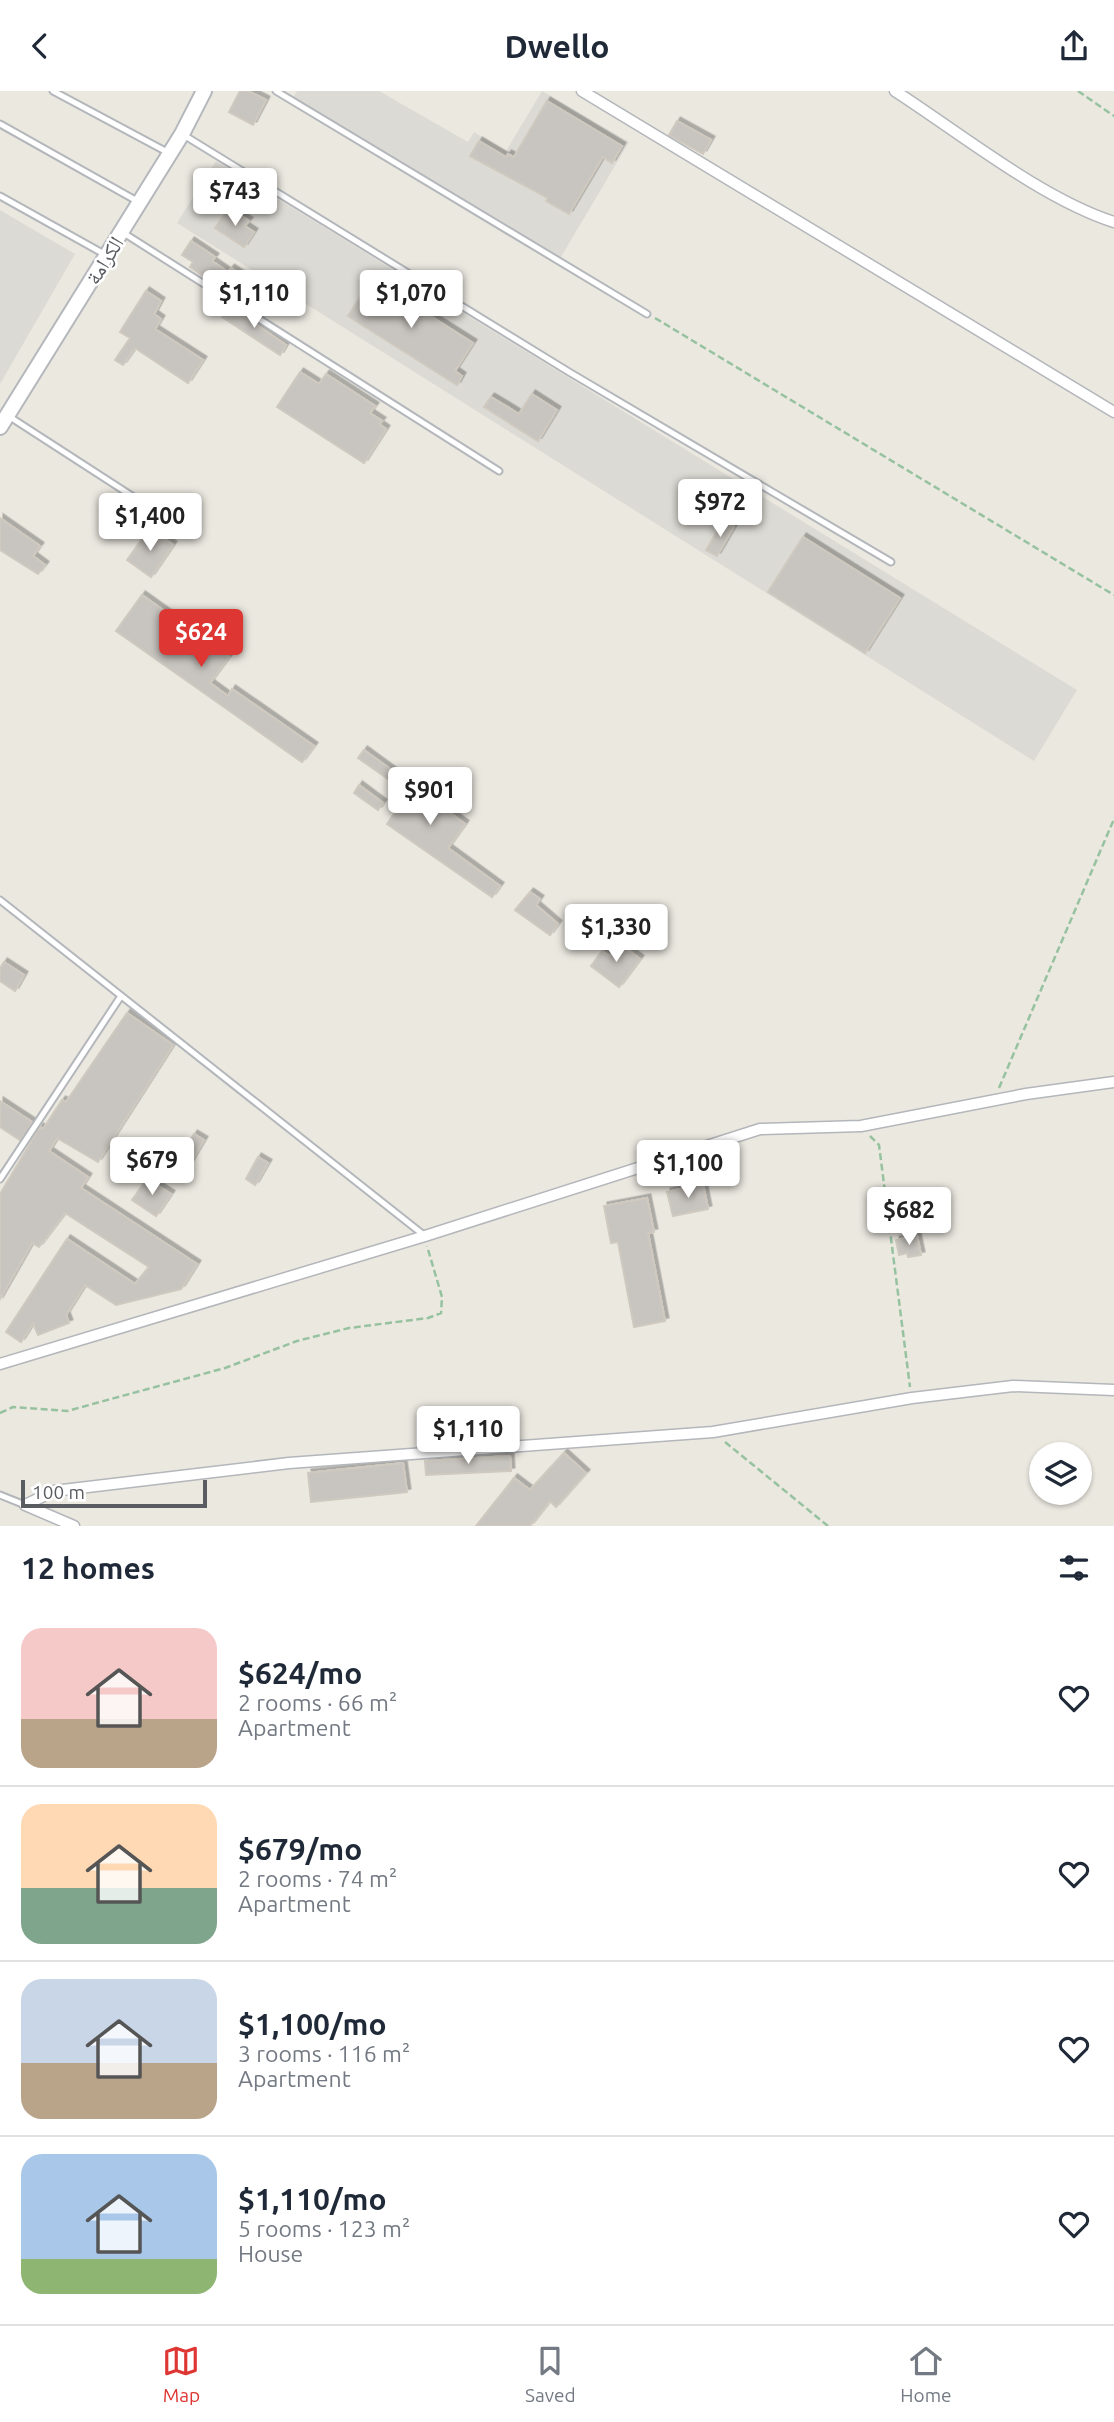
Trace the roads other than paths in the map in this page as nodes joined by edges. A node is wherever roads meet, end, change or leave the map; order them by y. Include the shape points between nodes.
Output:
1 (53, 91) edge
2 (204, 91) edge
3 (275, 91) edge
4 (582, 91) edge
5 (895, 91) edge
6 (0, 124) edge
7 (182, 134) junction
8 (170, 153) junction
9 (0, 196) edge
10 (140, 203) junction
11 (1114, 222) edge
12 (122, 232) junction
13 (107, 256) junction
14 (647, 314) road end
15 (1114, 412) edge
16 (4, 421) edge
17 (499, 471) dead end
18 (146, 505) dead end
19 (891, 562) dead end
20 (0, 900) edge
21 (121, 996) junction
22 (1114, 1083) edge
23 (0, 1179) edge
24 (425, 1236) junction
25 (0, 1364) edge
26 (1114, 1390) edge
27 (0, 1495) edge
28 (25, 1505) junction
29 (74, 1526) edge

1 - 8 lane
2 - 7 main road, الكرامة
3 - 14 lane
4 - 15 street
5 - 11 street via 1050,193
6 - 10 lane
7 - 8 main road, الكرامة
7 - 19 lane via 569,372
8 - 10 main road, الكرامة
9 - 13 lane
10 - 12 main road, الكرامة
12 - 13 main road, الكرامة
12 - 17 lane
13 - 16 main road, الكرامة
16 - 18 lane
20 - 21 lane
21 - 23 lane
21 - 24 lane
22 - 24 street via 861,1126 760,1129
24 - 25 street
26 - 28 street via 1013,1386 713,1432 289,1463 54,1491
27 - 28 lane
28 - 29 street

